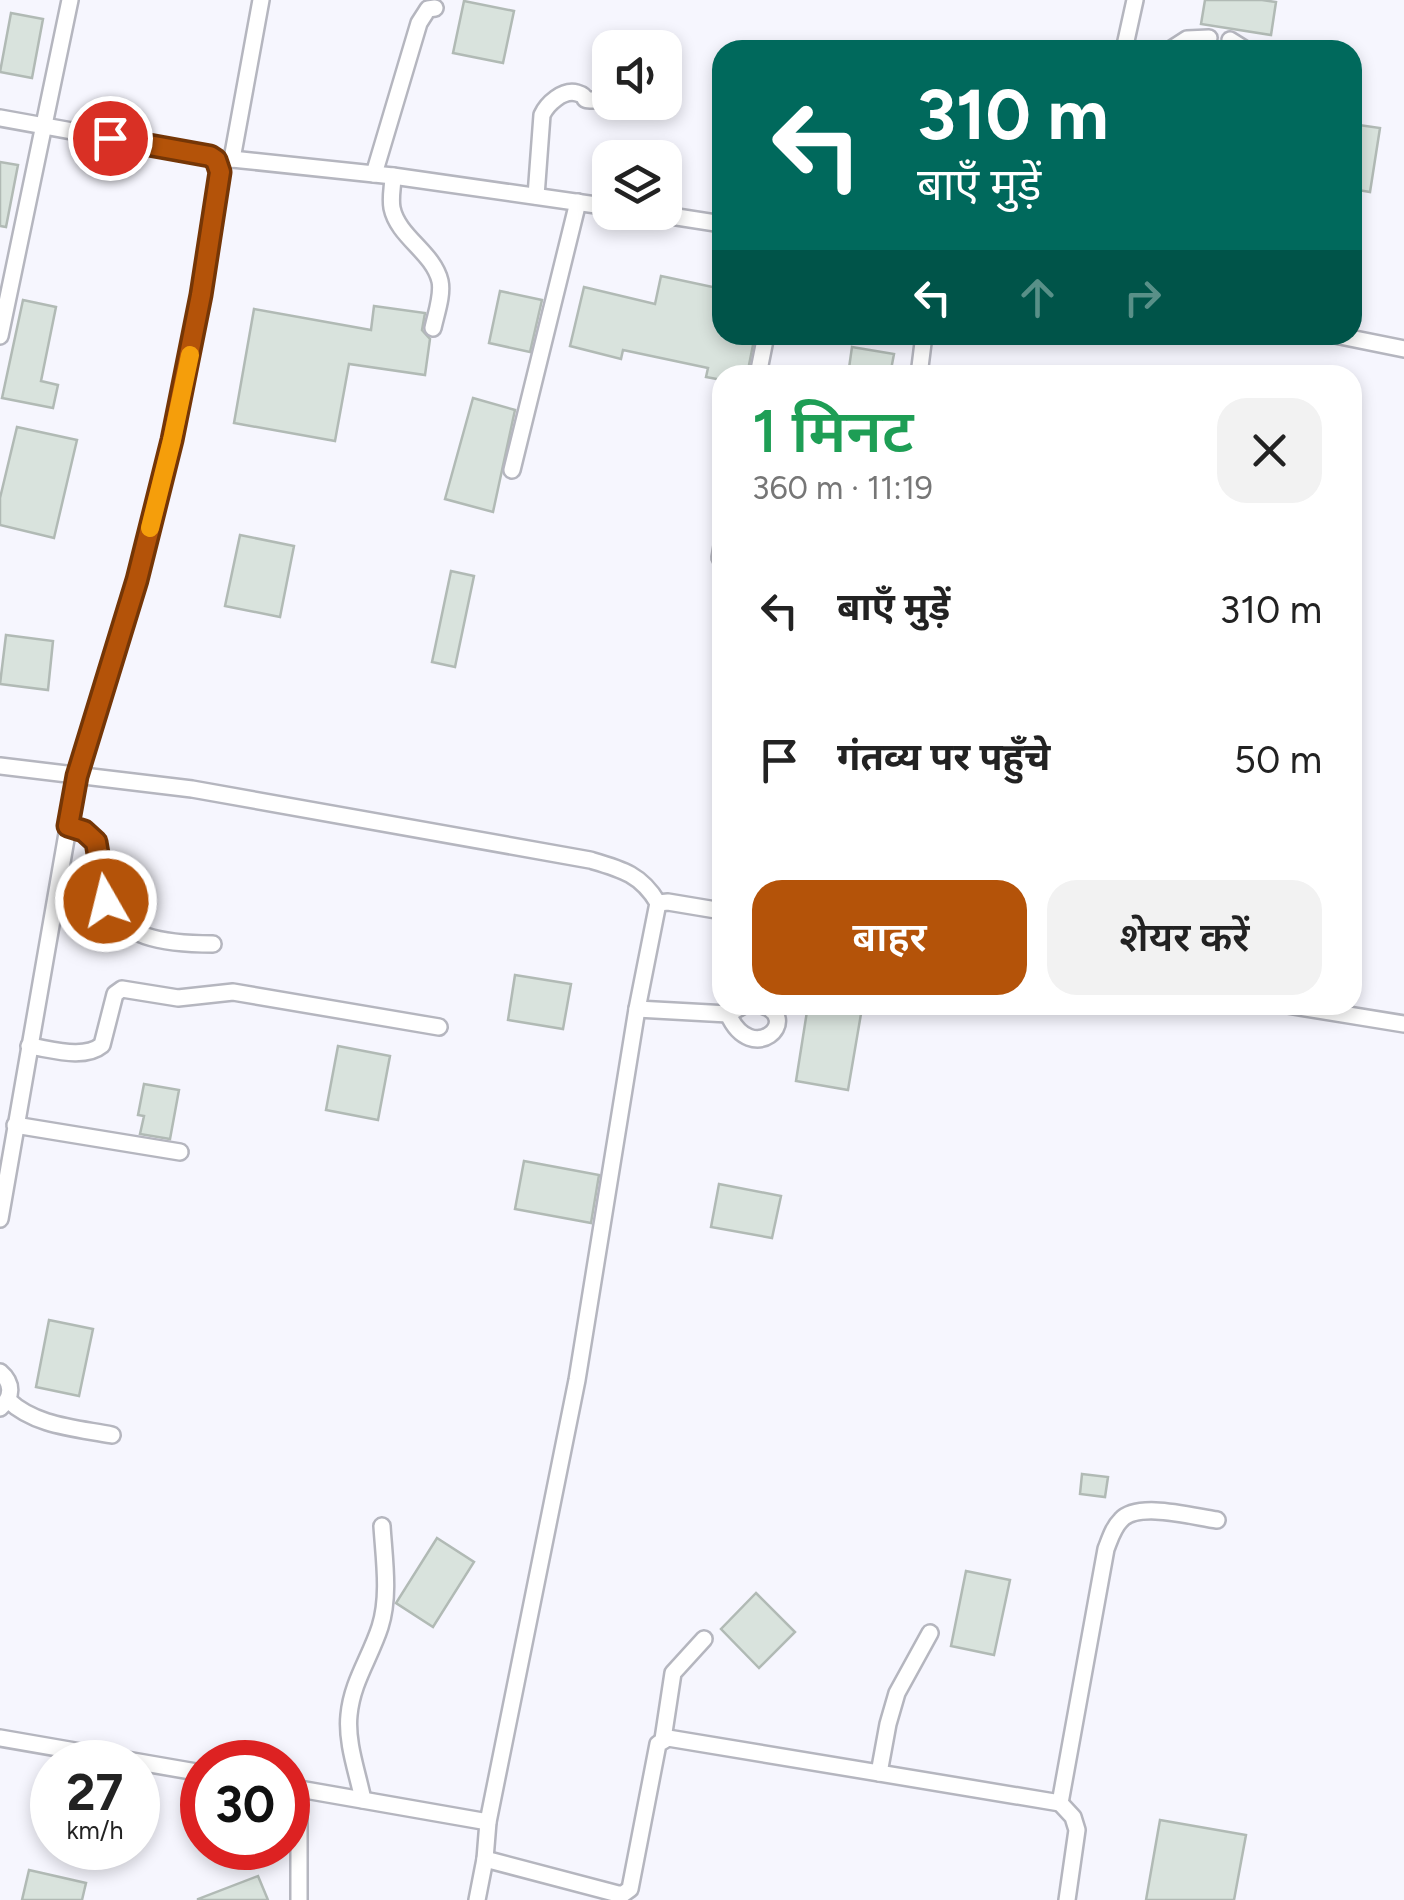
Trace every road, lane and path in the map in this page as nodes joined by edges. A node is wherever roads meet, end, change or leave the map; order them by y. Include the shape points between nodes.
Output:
1 (70, 0) edge
2 (261, 0) edge
3 (1136, 0) edge
4 (436, 8) dead end
5 (1210, 38) dead end
6 (1126, 40) edge
7 (1185, 40) edge
8 (592, 100) edge
9 (0, 118) edge
10 (44, 126) junction
11 (224, 160) junction
12 (374, 174) junction
13 (393, 176) junction
14 (536, 196) junction
15 (578, 202) junction
16 (592, 204) edge
17 (682, 218) edge
18 (712, 222) edge
19 (433, 328) dead end
20 (0, 336) edge
21 (1362, 341) edge
22 (1404, 349) edge
23 (512, 470) dead end
24 (0, 766) edge
25 (77, 776) junction
26 (68, 826) junction
27 (658, 904) junction
28 (712, 909) edge
29 (214, 944) dead end
30 (637, 1009) junction
31 (712, 1013) edge
32 (728, 1015) edge
33 (776, 1015) edge
34 (1349, 1015) edge
35 (1404, 1024) edge
36 (439, 1027) dead end
37 (29, 1046) junction
38 (15, 1125) junction
39 (180, 1152) dead end
40 (0, 1219) edge
41 (0, 1372) edge
42 (4, 1404) edge
43 (112, 1435) dead end
44 (1217, 1520) dead end
45 (382, 1526) dead end
46 (930, 1634) dead end
47 (704, 1639) dead end
48 (0, 1738) edge
49 (663, 1739) junction
50 (180, 1768) edge
51 (879, 1773) junction
52 (310, 1791) edge
53 (363, 1800) junction
54 (1060, 1803) junction
55 (488, 1822) junction
56 (485, 1859) junction
57 (298, 1870) edge
58 (300, 1900) edge
59 (478, 1900) edge
60 (1067, 1900) edge

1 - 10 street
2 - 11 street
3 - 6 street
4 - 12 street via 419,23
5 - 7 street
8 - 14 street via 571,93 547,105
9 - 10 street
10 - 11 street
10 - 20 street
11 - 12 street
11 - 25 street via 172,440
12 - 13 street
13 - 14 street
13 - 19 street via 396,218 439,277
14 - 15 street
15 - 16 street
15 - 23 street
17 - 18 street
21 - 22 street
24 - 25 street
25 - 26 street
25 - 27 street via 192,789 590,860 635,876
26 - 29 street via 94,839 106,901 129,928 168,943
26 - 37 street
27 - 28 street
27 - 30 street
30 - 31 street
30 - 55 street via 577,1380
32 - 33 street via 752,1038 767,1038
34 - 35 street
36 - 37 street via 233,992 178,998 122,989 99,1049
37 - 38 street
38 - 39 street
38 - 40 street
41 - 42 street via 10,1387
42 - 43 street via 38,1420
44 - 54 street via 1149,1510 1124,1516 1113,1531
45 - 53 street via 382,1619 349,1714
46 - 51 street via 894,1701
47 - 49 street via 673,1673
48 - 50 street
49 - 51 street
49 - 56 street via 627,1892
51 - 54 street
52 - 53 street
53 - 55 street
54 - 60 street via 1076,1830
55 - 56 street
56 - 59 street
57 - 58 street

